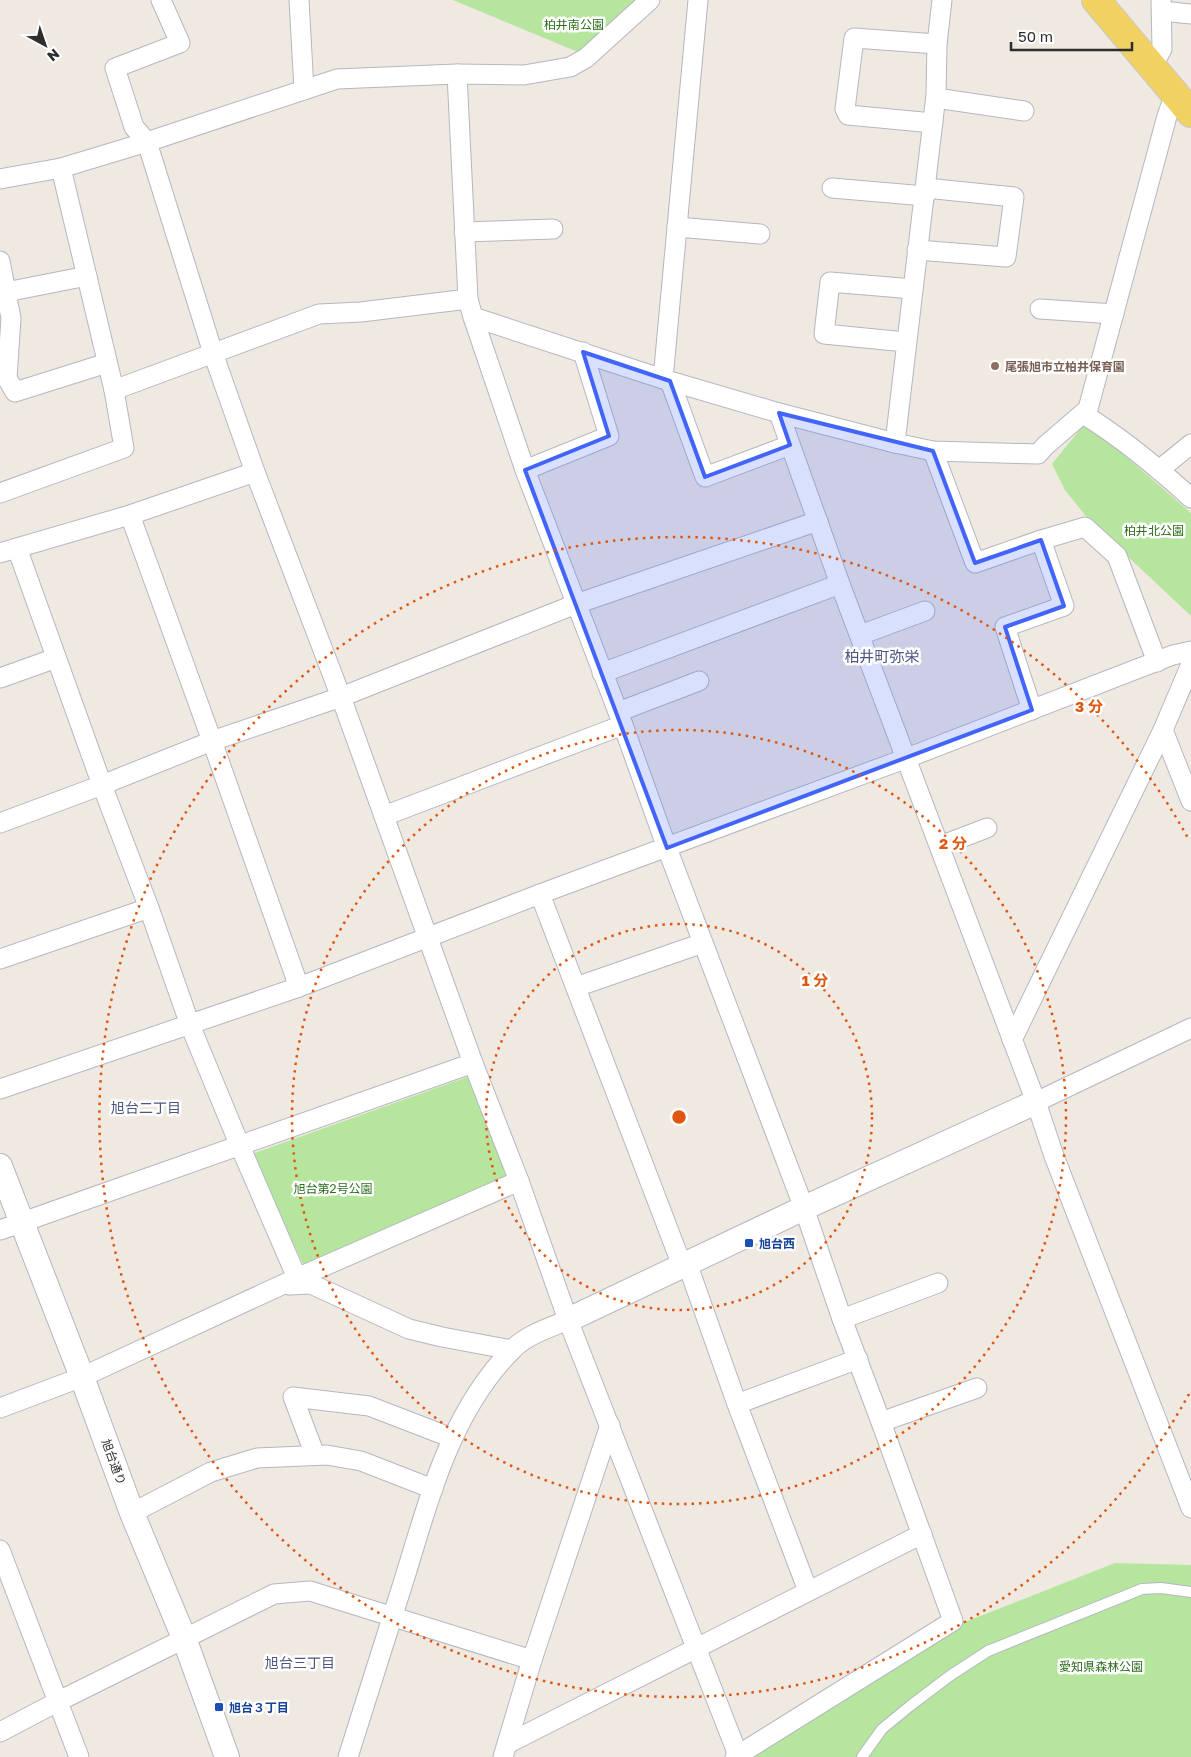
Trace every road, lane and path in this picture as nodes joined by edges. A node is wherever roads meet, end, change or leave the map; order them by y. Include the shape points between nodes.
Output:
1 (161, 0) edge
2 (299, 0) edge
3 (650, 0) edge
4 (698, 0) edge
5 (942, 0) edge
6 (1096, 0) edge
7 (1161, 6) edge
8 (1191, 14) edge
9 (937, 44) junction
10 (1152, 67) junction
11 (457, 74) junction
12 (304, 90) junction
13 (936, 98) junction
14 (1183, 103) edge
15 (1024, 111) dead end
16 (933, 123) junction
17 (148, 142) junction
18 (62, 168) junction
19 (0, 179) edge
20 (832, 188) dead end
21 (925, 192) junction
22 (677, 227) junction
23 (553, 229) dead end
24 (464, 232) junction
25 (760, 234) dead end
26 (917, 250) junction
27 (0, 261) edge
28 (87, 276) junction
29 (912, 289) junction
30 (6, 292) junction
31 (468, 299) junction
32 (1040, 309) dead end
33 (1114, 314) junction
34 (473, 317) junction
35 (5, 319) edge
36 (906, 342) junction
37 (583, 352) junction
38 (213, 353) junction
39 (107, 363) junction
40 (667, 380) junction
41 (114, 390) junction
42 (779, 413) junction
43 (1083, 414) junction
44 (895, 443) junction
45 (1191, 444) edge
46 (790, 445) junction
47 (933, 451) junction
48 (525, 470) junction
49 (1159, 470) junction
50 (255, 472) junction
51 (0, 493) edge
52 (1191, 498) edge
53 (130, 515) junction
54 (818, 521) junction
55 (1040, 540) junction
56 (8, 550) edge
57 (840, 584) junction
58 (576, 604) junction
59 (925, 611) dead end
60 (860, 635) junction
61 (1191, 651) edge
62 (56, 658) junction
63 (1157, 662) junction
64 (1191, 664) edge
65 (602, 673) junction
66 (0, 678) edge
67 (699, 681) dead end
68 (341, 697) junction
69 (1032, 710) junction
70 (621, 719) junction
71 (1163, 730) junction
72 (212, 741) junction
73 (907, 758) junction
74 (102, 785) junction
75 (1191, 801) edge
76 (384, 816) junction
77 (0, 823) edge
78 (987, 828) dead end
79 (940, 846) junction
80 (667, 848) junction
81 (540, 894) junction
82 (149, 908) junction
83 (427, 938) junction
84 (703, 943) junction
85 (0, 959) edge
86 (299, 987) junction
87 (576, 987) junction
88 (190, 1025) junction
89 (1191, 1028) edge
90 (1012, 1040) junction
91 (473, 1064) junction
92 (0, 1089) edge
93 (1036, 1102) junction
94 (240, 1146) junction
95 (0, 1166) edge
96 (520, 1181) junction
97 (804, 1208) junction
98 (22, 1221) junction
99 (0, 1230) edge
100 (687, 1263) junction
101 (291, 1282) junction
102 (938, 1283) dead end
103 (842, 1318) junction
104 (568, 1320) junction
105 (512, 1350) junction
106 (858, 1359) junction
107 (82, 1377) junction
108 (976, 1388) dead end
109 (737, 1404) junction
110 (0, 1408) edge
111 (881, 1422) junction
112 (610, 1425) junction
113 (452, 1438) junction
114 (316, 1455) junction
115 (433, 1489) junction
116 (1191, 1508) edge
117 (132, 1513) junction
118 (922, 1534) junction
119 (2, 1562) edge
120 (808, 1591) junction
121 (1191, 1592) edge
122 (393, 1616) junction
123 (184, 1638) junction
124 (695, 1648) junction
125 (532, 1660) junction
126 (57, 1702) junction
127 (0, 1732) edge
128 (505, 1751) edge
129 (737, 1756) edge
130 (79, 1757) edge
131 (228, 1757) edge
132 (348, 1757) edge
133 (862, 1757) edge

1 - 17 street via 180,43 115,68 134,126
2 - 12 street
3 - 11 street via 586,58 570,67 524,74
4 - 22 street
5 - 9 street
6 - 10 main road
7 - 8 street
7 - 10 street via 1162,50
9 - 13 street
9 - 16 street via 854,38 845,109 848,115
10 - 14 main road
11 - 12 street via 338,79
11 - 24 street
12 - 17 street
13 - 15 street
13 - 16 street
14 - 33 street via 1166,116
16 - 21 street
17 - 18 street
17 - 38 street
18 - 19 street
18 - 28 street
20 - 21 street
21 - 26 street
21 - 26 street via 1014,197 1006,257
22 - 25 street
22 - 40 street
23 - 24 street
24 - 31 street
26 - 29 street
27 - 30 street
28 - 30 street
28 - 39 street
29 - 36 street
29 - 36 street via 830,282 824,334
30 - 35 street
31 - 34 street
31 - 38 street via 319,314
32 - 33 street
33 - 43 street via 1088,409
34 - 37 street
34 - 48 street
35 - 39 street via 7,378 15,392
36 - 44 street
37 - 40 street
37 - 48 street via 609,436
38 - 41 street
38 - 50 street
39 - 41 street
40 - 42 street
40 - 46 street via 705,477
41 - 51 street via 124,448
42 - 44 street
42 - 46 street
43 - 47 street via 1038,454
43 - 49 street via 1111,431
44 - 47 street
45 - 49 street
46 - 54 street
47 - 55 street via 975,563
48 - 58 street
49 - 52 street
50 - 53 street
50 - 68 street
53 - 56 street
53 - 72 street
54 - 57 street
54 - 58 street
55 - 63 street via 1085,527 1117,556
55 - 69 street via 1064,606 1005,628
56 - 62 street
57 - 60 street
57 - 65 street
58 - 65 street
58 - 68 street
59 - 60 street
60 - 73 street
61 - 63 street
62 - 66 street
62 - 74 street
63 - 69 street
64 - 71 street
65 - 70 street
67 - 70 street
68 - 72 street
68 - 76 street
69 - 73 street
70 - 76 street
70 - 80 street
71 - 75 street
71 - 90 street
72 - 74 street
72 - 86 street
73 - 79 street
73 - 80 street
74 - 77 street
74 - 82 street
76 - 83 street
78 - 79 street
79 - 90 street
80 - 81 street
80 - 84 street
81 - 83 street
81 - 87 street
82 - 85 street
82 - 88 street
83 - 86 street
83 - 91 street
84 - 87 street
84 - 97 street
86 - 88 street
87 - 100 street via 678,1255
88 - 92 street
88 - 94 street
89 - 93 street
90 - 93 street
91 - 94 street
91 - 96 street
93 - 97 street
93 - 116 street via 1057,1165
94 - 98 street
94 - 101 street
95 - 98 street, 旭台通り
96 - 101 street
96 - 104 street
97 - 100 street
97 - 103 street
98 - 99 street
98 - 107 street, 旭台通り
100 - 104 street
100 - 109 street
101 - 105 street via 311,1284 409,1329
101 - 107 street
102 - 103 street
103 - 106 street
104 - 105 street via 526,1339
104 - 112 street
105 - 113 street via 481,1387
106 - 109 street
106 - 111 street
107 - 110 street
107 - 117 street, 旭台通り
108 - 111 street
109 - 120 street
111 - 118 street
112 - 124 street
112 - 125 street
113 - 114 street via 369,1406 293,1398
113 - 115 street
114 - 115 street via 361,1461
114 - 117 street via 257,1458 211,1472
115 - 122 street
117 - 123 street, 旭台通り
118 - 120 street
118 - 129 street via 953,1621
119 - 126 street
120 - 124 street
121 - 133 lane via 1142,1589 988,1651 903,1711 882,1729
122 - 123 street via 310,1591 274,1594
122 - 125 street
122 - 132 street
123 - 126 street
123 - 131 street, 旭台通り
124 - 128 street
124 - 129 street
125 - 128 street
126 - 127 street
126 - 130 street

